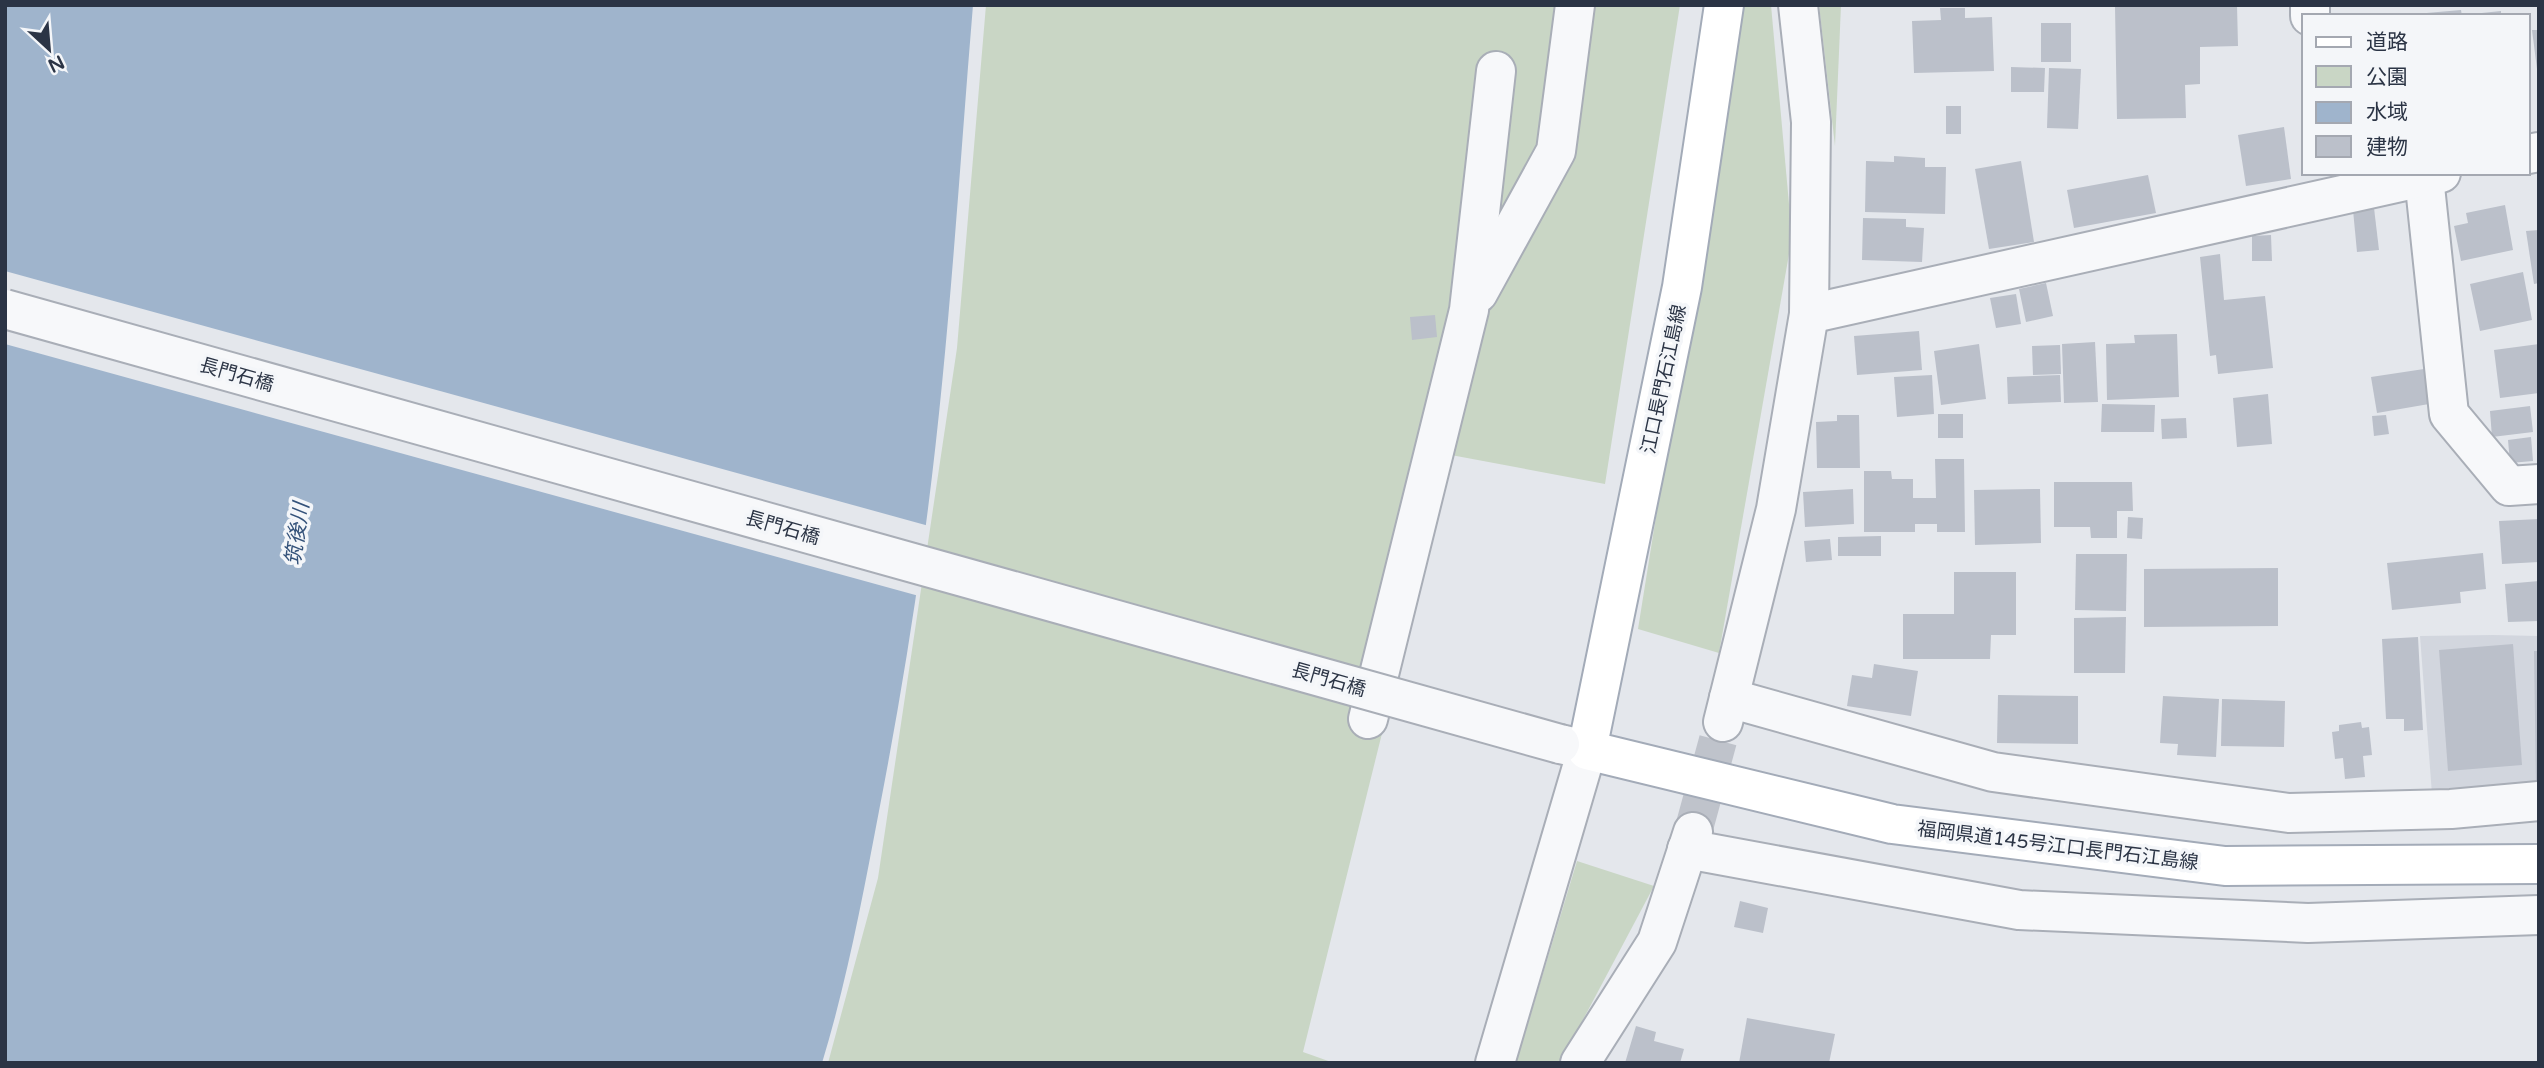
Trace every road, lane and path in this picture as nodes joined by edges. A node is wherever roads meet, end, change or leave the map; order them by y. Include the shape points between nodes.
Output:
1 (1575, 5) edge
2 (1724, 5) edge
3 (1798, 5) edge
4 (1496, 71) dead end
5 (2432, 175) edge
6 (2314, 187) edge
7 (5, 309) edge
8 (1469, 310) junction
9 (1809, 314) junction
10 (2539, 484) edge
11 (1368, 719) dead end
12 (1574, 747) junction
13 (2539, 801) edge
14 (2539, 863) edge
15 (2539, 915) edge
16 (1495, 1063) edge
17 (1580, 1063) edge

1 - 8 street via 1556,151
2 - 12 main road, 江口長門石江島線 via 1682,287
3 - 9 street via 1811,122
4 - 8 street
5 - 6 street
5 - 10 street via 2449,414 2509,486
6 - 9 street
7 - 12 street, 長門石橋, bridge
8 - 11 street
9 - 13 street via 1776,509 1726,710 1993,772 2289,813 2451,809
12 - 14 main road, 福岡県道145号江口長門石江島線 via 1892,824 2224,866
12 - 16 street
15 - 17 street via 2308,923 2019,911 1690,841 1657,942

